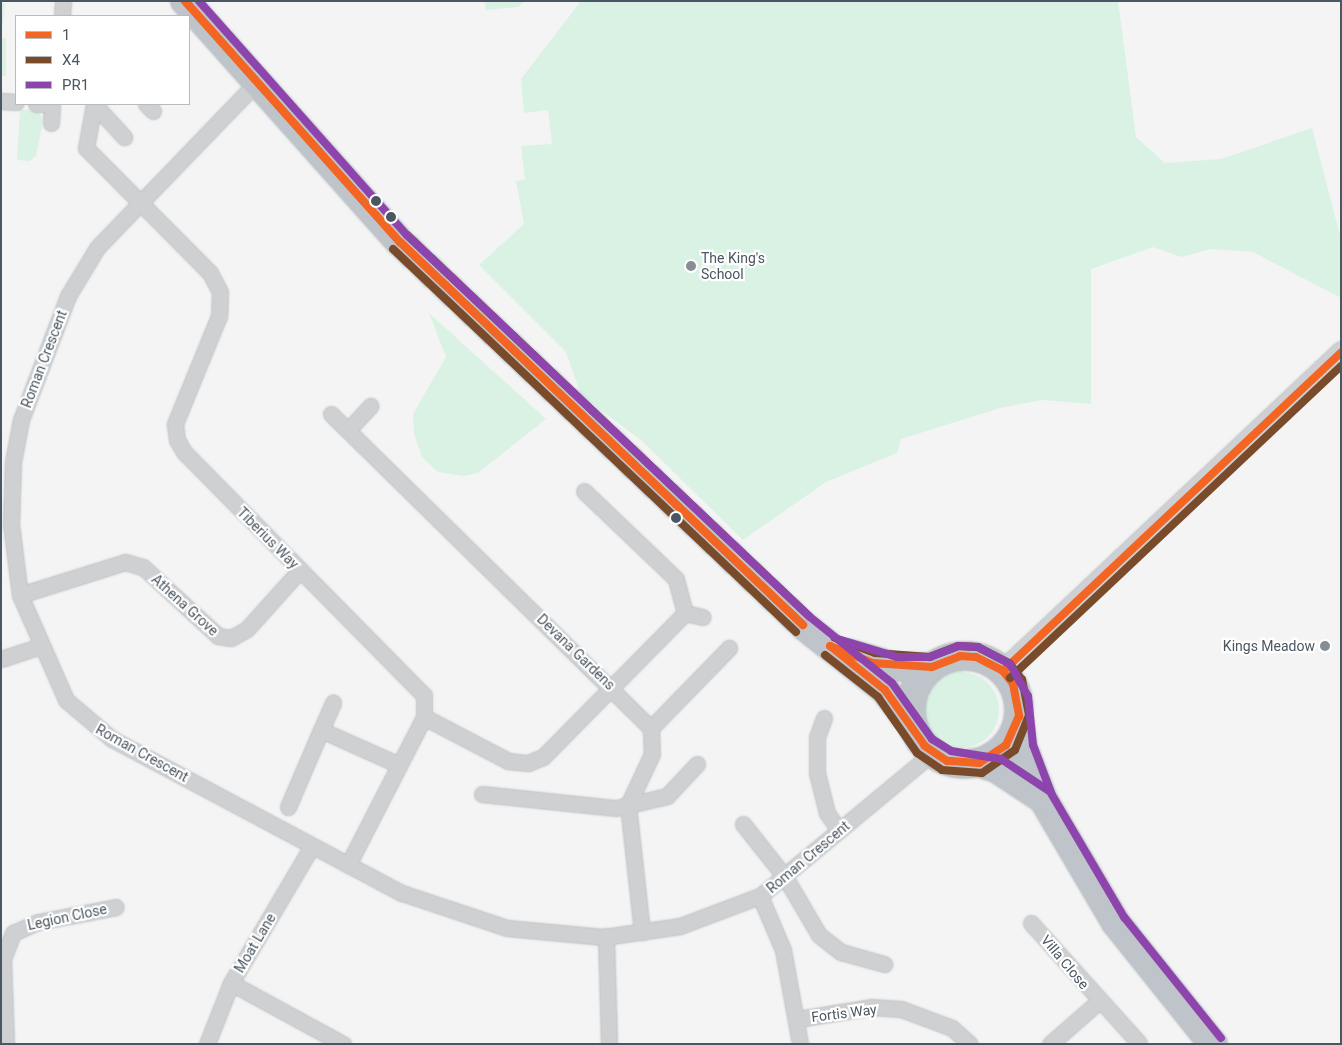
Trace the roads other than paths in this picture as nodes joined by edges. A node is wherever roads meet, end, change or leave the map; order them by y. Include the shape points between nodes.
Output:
1 (63, 1) edge
2 (185, 1) edge
3 (62, 15) edge
4 (259, 80) junction
5 (1, 101) edge
6 (15, 102) edge
7 (52, 105) edge
8 (94, 105) edge
9 (95, 105) edge
10 (51, 123) dead end
11 (124, 137) dead end
12 (141, 204) junction
13 (1341, 352) edge
14 (370, 406) dead end
15 (331, 414) dead end
16 (348, 430) junction
17 (584, 491) dead end
18 (300, 570) junction
19 (20, 595) junction
20 (686, 612) junction
21 (703, 617) dead end
22 (40, 646) junction
23 (829, 646) junction
24 (729, 648) dead end
25 (1, 659) edge
26 (932, 667) junction
27 (1003, 670) junction
28 (613, 688) junction
29 (333, 703) dead end
30 (1019, 716) junction
31 (424, 717) junction
32 (824, 718) dead end
33 (651, 728) junction
34 (914, 728) junction
35 (321, 730) junction
36 (932, 753) junction
37 (979, 763) junction
38 (397, 764) junction
39 (697, 764) dead end
40 (482, 794) dead end
41 (1043, 799) junction
42 (628, 805) junction
43 (288, 807) dead end
44 (743, 824) dead end
45 (839, 830) junction
46 (312, 846) junction
47 (348, 865) junction
48 (785, 877) junction
49 (760, 896) junction
50 (116, 907) dead end
51 (1032, 923) dead end
52 (642, 932) junction
53 (606, 936) junction
54 (884, 964) dead end
55 (231, 983) junction
56 (1098, 1002) junction
57 (798, 1019) junction
58 (1139, 1043) edge
59 (6, 1044) edge
60 (207, 1044) edge
61 (343, 1044) edge
62 (609, 1044) edge
63 (800, 1044) edge
64 (970, 1044) edge
65 (1050, 1044) edge
66 (1213, 1044) edge

1 - 3 street
2 - 4 highway
4 - 12 street, Roman Crescent
4 - 23 highway via 400,242
5 - 6 street
7 - 10 street
8 - 12 street, Tiberius Way via 86,148
9 - 11 street, Tiberius Way
12 - 18 street, Tiberius Way via 210,274 220,292 220,316 175,424 177,440
12 - 19 street, Roman Crescent via 97,248 68,296 21,420 13,462 11,524
13 - 27 street
14 - 16 street
15 - 16 street, Devana Gardens
16 - 28 street, Devana Gardens
17 - 20 street via 676,579
18 - 19 street, Athena Grove via 246,629 232,638 218,636 144,567 125,562
18 - 31 street, Tiberius Way via 418,686 424,695
19 - 22 street, Roman Crescent
20 - 21 street
20 - 28 street
22 - 25 street
22 - 46 street, Roman Crescent via 66,700 96,729
23 - 26 highway via 873,663
23 - 34 highway via 884,690
24 - 33 street
26 - 27 highway via 960,656 990,662
26 - 34 highway via 913,695
27 - 30 highway via 1013,684
28 - 31 street via 543,757 528,763 508,761
28 - 33 street, Devana Gardens
29 - 35 street
30 - 37 highway via 1006,746
30 - 41 highway via 1023,747
31 - 38 street
32 - 45 street via 817,737 817,773 827,813
33 - 42 street via 652,754
34 - 36 highway
35 - 38 street
35 - 43 street
36 - 37 highway via 955,763
36 - 45 street, Roman Crescent
37 - 41 highway via 996,768
38 - 47 street
39 - 42 street via 667,796
40 - 42 street via 616,808
41 - 66 highway via 1116,923
42 - 52 street
44 - 48 street
45 - 48 street, Roman Crescent
46 - 47 street, Roman Crescent
46 - 55 street, Moat Lane
47 - 53 street, Roman Crescent via 402,893 507,928
48 - 49 street, Roman Crescent
48 - 54 street via 830,945 856,958
49 - 52 street, Roman Crescent via 680,926
49 - 57 street via 783,950
50 - 59 street, Legion Close via 31,923 13,933 3,958
51 - 56 street, Villa Close
52 - 53 street, Roman Crescent
53 - 62 street
55 - 60 street, Moat Lane
55 - 61 street
56 - 58 street, Villa Close
56 - 65 street, Villa Close
57 - 63 street
57 - 64 street, Fortis Way via 871,1007 900,1009 936,1020

